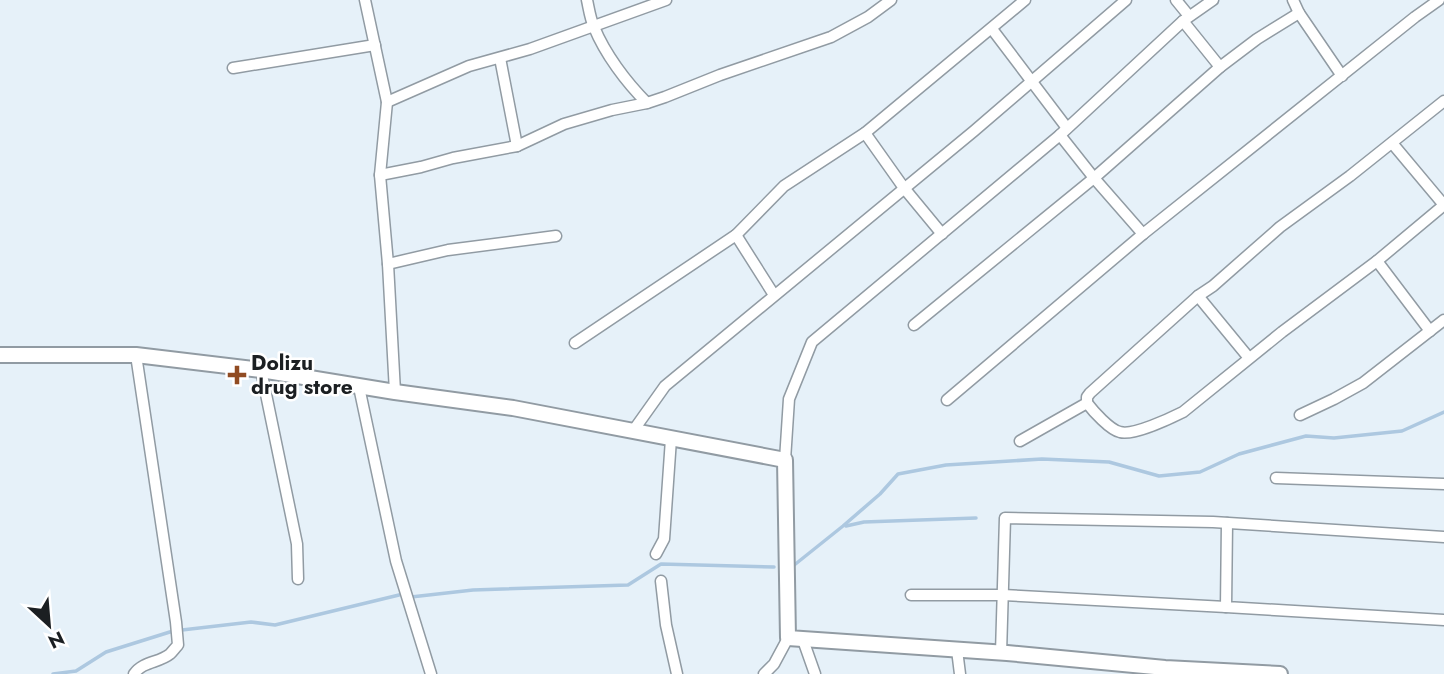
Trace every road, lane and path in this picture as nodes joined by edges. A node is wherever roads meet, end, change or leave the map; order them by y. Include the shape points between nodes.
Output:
1 (366, 0) edge
2 (587, 0) edge
3 (667, 0) edge
4 (891, 0) edge
5 (1025, 0) edge
6 (1126, 0) edge
7 (1175, 0) edge
8 (1213, 0) edge
9 (1293, 0) edge
10 (1439, 0) edge
11 (1299, 13) junction
12 (1186, 19) junction
13 (593, 26) junction
14 (992, 29) junction
15 (374, 45) junction
16 (500, 58) junction
17 (1220, 67) junction
18 (233, 68) dead end
19 (1342, 76) junction
20 (1032, 81) junction
21 (1444, 101) edge
22 (387, 102) junction
23 (647, 103) junction
24 (1063, 131) junction
25 (864, 133) junction
26 (1392, 143) junction
27 (517, 146) junction
28 (380, 176) junction
29 (1094, 178) junction
30 (904, 188) junction
31 (1443, 208) edge
32 (942, 234) junction
33 (1143, 234) junction
34 (736, 235) junction
35 (556, 236) dead end
36 (1377, 261) junction
37 (388, 264) junction
38 (774, 295) junction
39 (1198, 296) junction
40 (1444, 320) edge
41 (914, 325) dead end
42 (1430, 331) junction
43 (575, 343) dead end
44 (0, 355) edge
45 (136, 355) junction
46 (1250, 358) junction
47 (261, 370) junction
48 (359, 387) junction
49 (395, 393) junction
50 (947, 400) dead end
51 (1087, 403) junction
52 (1300, 415) dead end
53 (633, 431) junction
54 (671, 439) junction
55 (1020, 441) dead end
56 (785, 460) junction
57 (1276, 478) dead end
58 (1444, 484) edge
59 (1227, 523) junction
60 (1444, 537) edge
61 (656, 554) dead end
62 (298, 579) dead end
63 (661, 581) dead end
64 (911, 595) dead end
65 (1003, 595) junction
66 (1226, 607) junction
67 (1444, 620) edge
68 (788, 638) junction
69 (803, 639) junction
70 (957, 650) junction
71 (1001, 653) junction
72 (1261, 673) edge
73 (134, 674) edge
74 (432, 674) edge
75 (677, 674) edge
76 (764, 674) edge
77 (815, 674) edge
78 (960, 674) edge
79 (1280, 674) edge

1 - 15 street
2 - 13 street
3 - 13 street
4 - 23 street via 831,37
5 - 14 street
6 - 20 street
7 - 12 street
8 - 12 street
9 - 11 street
10 - 19 street
11 - 17 street
11 - 19 street
12 - 17 street
12 - 24 street
13 - 16 street
13 - 23 street via 620,73
14 - 20 street
14 - 25 street
15 - 18 street
15 - 22 street
16 - 22 street via 469,66
16 - 27 street
17 - 29 street
19 - 33 street
20 - 24 street
20 - 30 street
21 - 26 street
22 - 28 street
23 - 27 street via 564,124
24 - 29 street
24 - 32 street
25 - 30 street
25 - 34 street via 784,186
26 - 31 street
26 - 39 street
27 - 28 street
28 - 37 street
29 - 33 street
29 - 41 street
30 - 32 street
30 - 38 street
31 - 36 street
32 - 56 street via 812,342 789,400
33 - 50 street
34 - 38 street
34 - 43 street
35 - 37 street via 448,250
36 - 42 street
36 - 46 street
37 - 49 street
38 - 53 street via 665,386
39 - 46 street
39 - 51 street via 1090,393
40 - 42 street
42 - 52 street via 1363,383
44 - 45 street
45 - 47 street
45 - 73 street via 178,645
46 - 51 street via 1183,412 1138,430 1119,432
47 - 48 street
47 - 62 street via 297,544
48 - 49 street
48 - 74 street via 396,561
49 - 53 street via 513,408
51 - 55 street
53 - 54 street
54 - 56 street
54 - 61 street via 664,539
56 - 68 street
57 - 58 street
59 - 60 street
59 - 65 street via 1005,518
59 - 66 street
63 - 75 street
64 - 65 street
65 - 66 street
65 - 71 street
66 - 67 street
68 - 69 street
68 - 76 street
69 - 70 street
69 - 77 street
70 - 71 street
70 - 78 street
71 - 72 street
72 - 79 street

